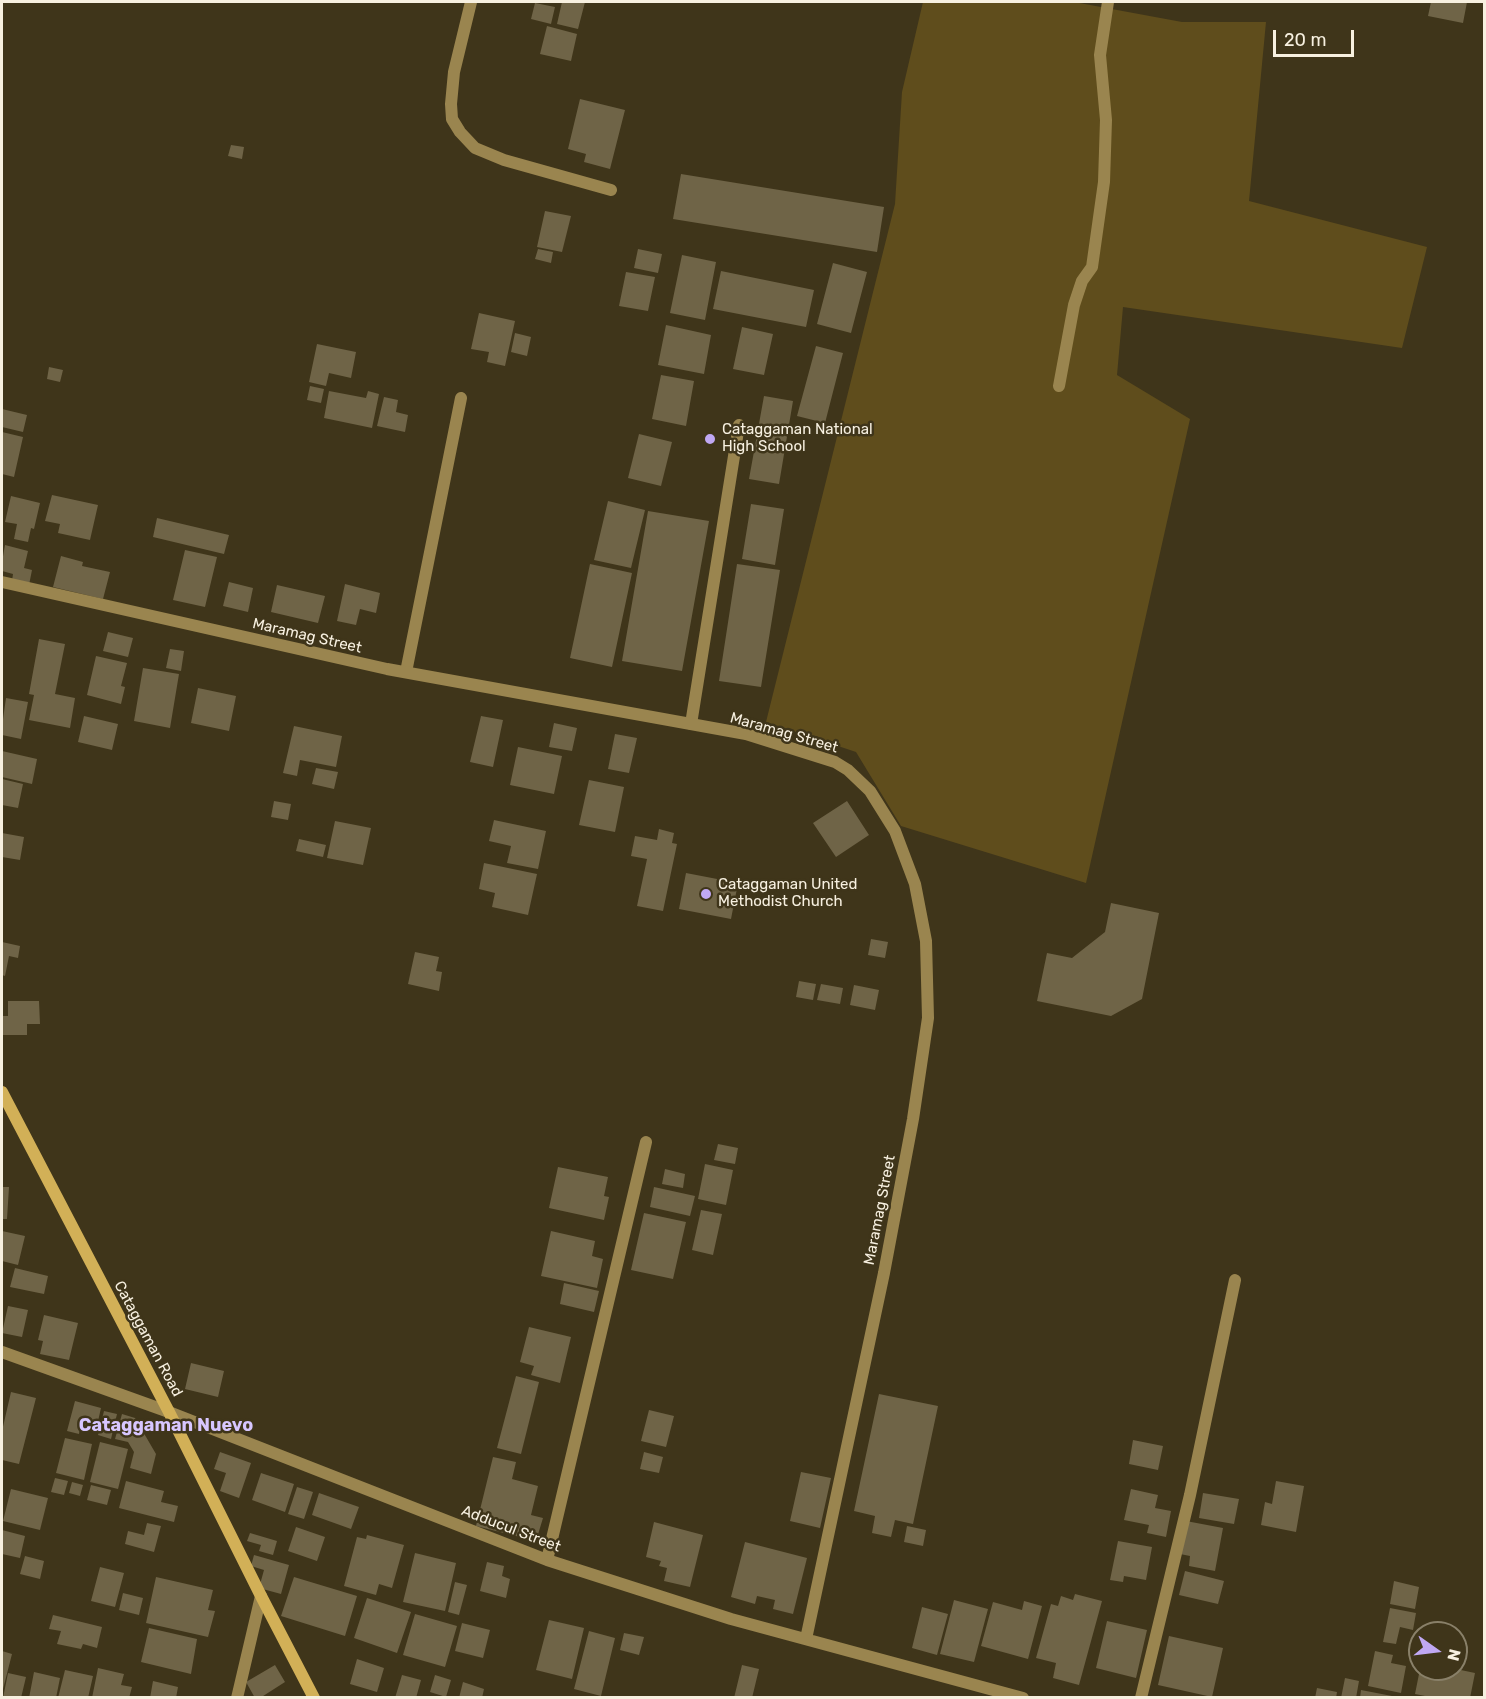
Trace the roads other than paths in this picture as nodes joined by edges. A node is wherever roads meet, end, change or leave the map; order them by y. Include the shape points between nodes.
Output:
1 (471, 2) edge
2 (1108, 2) edge
3 (611, 190) dead end
4 (1059, 386) dead end
5 (461, 398) dead end
6 (739, 425) dead end
7 (2, 582) edge
8 (406, 672) junction
9 (691, 724) junction
10 (2, 1092) edge
11 (646, 1142) dead end
12 (1235, 1280) dead end
13 (2, 1352) edge
14 (170, 1412) junction
15 (547, 1560) junction
16 (261, 1596) junction
17 (806, 1639) junction
18 (237, 1698) edge
19 (314, 1698) edge
20 (1023, 1698) edge
21 (1142, 1698) edge

1 - 3 street via 454,72 451,104 452,119 460,132 475,148 504,160
2 - 4 street via 1100,55 1106,120 1104,182 1092,267 1074,305
5 - 8 street
6 - 9 street
7 - 8 street, Maramag Street
8 - 9 street, Maramag Street
9 - 17 street, Maramag Street via 746,734 835,762 848,770 870,791 895,831 915,884 926,941 928,1018 913,1119
10 - 14 street, Cataggaman Road
11 - 15 street
12 - 21 street
13 - 14 street, Adducul Street
14 - 15 street, Adducul Street
14 - 16 street, Cataggaman Road
15 - 17 street, Adducul Street
16 - 18 street
16 - 19 street, Cataggaman Road
17 - 20 street, Adducul Street

